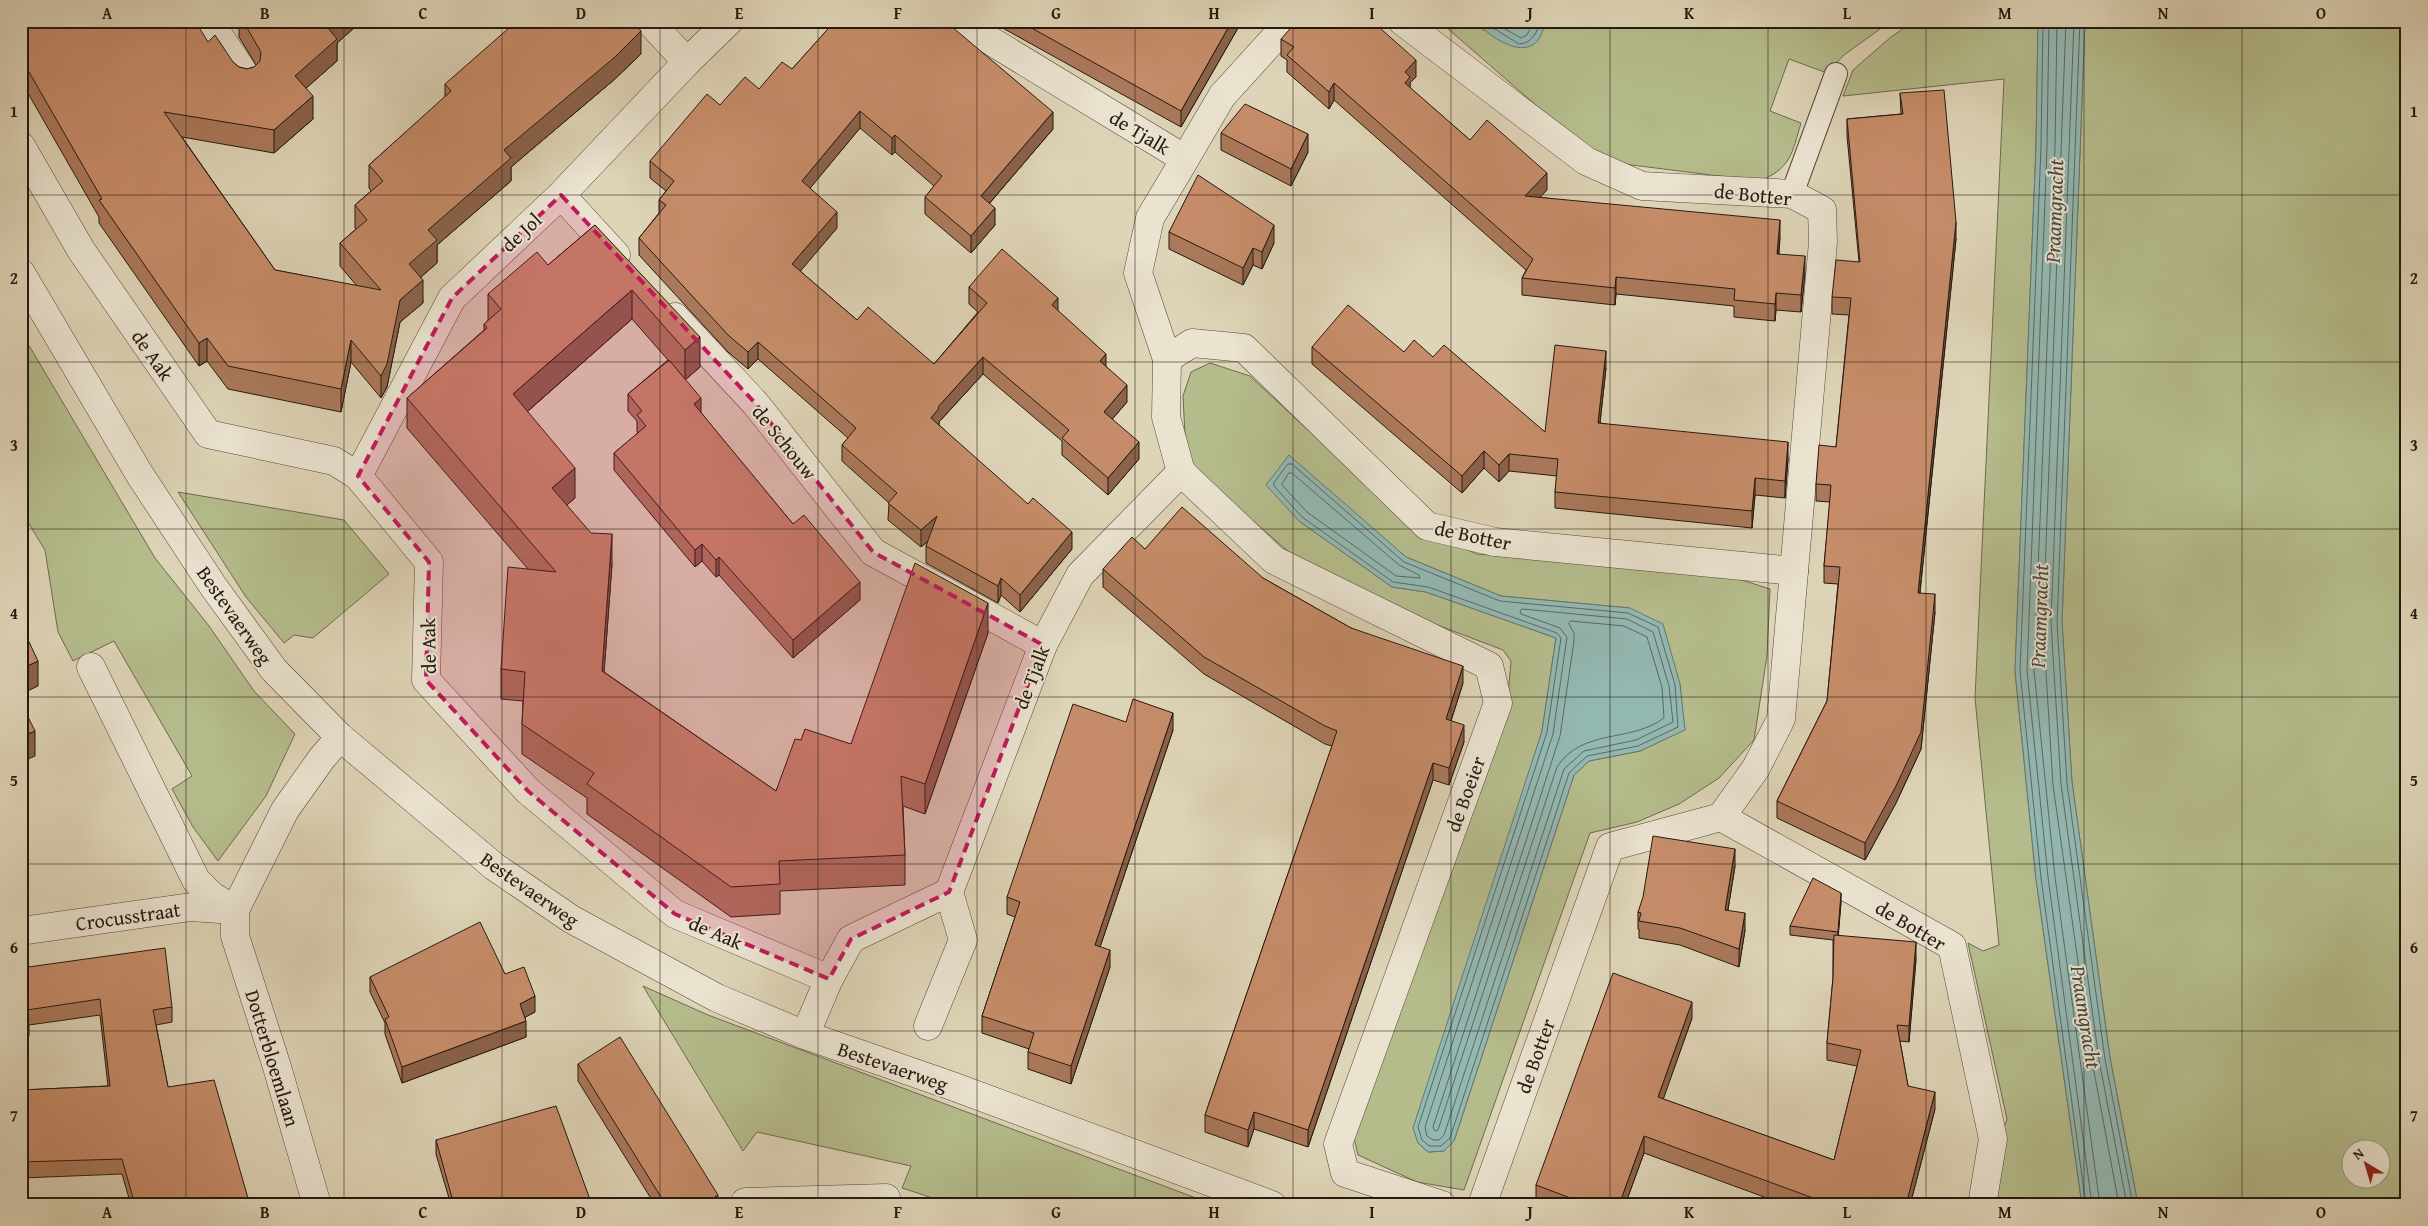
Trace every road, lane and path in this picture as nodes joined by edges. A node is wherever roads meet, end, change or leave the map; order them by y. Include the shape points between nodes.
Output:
1 (209, 21) edge
2 (648, 21) edge
3 (729, 21) edge
4 (1290, 21) edge
5 (1402, 21) edge
6 (965, 26) edge
7 (686, 62) junction
8 (1836, 74) dead end
9 (246, 76) edge
10 (21, 146) edge
11 (1184, 159) junction
12 (1792, 194) junction
13 (561, 195) junction
14 (21, 273) edge
15 (634, 274) edge
16 (654, 296) edge
17 (1167, 360) junction
18 (1181, 472) junction
19 (358, 476) junction
20 (1794, 572) junction
21 (1043, 645) junction
22 (91, 667) dead end
23 (340, 737) junction
24 (1721, 817) junction
25 (949, 892) junction
26 (235, 910) junction
27 (21, 931) edge
28 (830, 979) junction
29 (928, 1026) dead end
30 (805, 1035) junction
31 (886, 1198) dead end
32 (317, 1205) edge
33 (744, 1205) edge
34 (1272, 1205) edge
35 (1442, 1205) edge
36 (1482, 1205) edge
37 (1982, 1205) edge

1 - 9 street
2 - 7 street
3 - 7 street, de Jol
4 - 11 street, de Tjalk via 1222,96
5 - 12 street, de Botter via 1586,161 1642,186
6 - 11 street, de Tjalk
7 - 13 street, de Jol
8 - 12 lane
10 - 19 street, de Aak via 81,250 208,434 334,460
11 - 17 street via 1150,218 1138,273
12 - 20 street, de Botter via 1822,210 1823,242
13 - 15 street
13 - 19 street, de Jol via 452,298
14 - 23 street, Bestevaerweg via 140,475 213,586 274,670
16 - 21 street, de Schouw via 755,403 873,552
17 - 18 street via 1166,418
17 - 20 street, de Botter via 1192,343 1244,348 1427,526 1495,542
18 - 21 street, de Tjalk via 1080,575
18 - 35 street, de Boeier via 1274,560 1489,666 1498,703 1338,1144 1344,1173
19 - 28 street, de Aak via 429,562 426,680 528,791 674,914
20 - 24 street, de Botter via 1781,719 1756,768
21 - 25 street, de Tjalk
22 - 26 street via 196,880 212,896
23 - 26 street, Dotterbloemlaan via 285,810
23 - 30 street, Bestevaerweg via 495,867 571,919 718,998
24 - 36 street, de Botter via 1610,847
24 - 37 street, de Botter via 1952,946 1993,1139
25 - 28 street via 851,939
25 - 29 street via 963,940
26 - 27 street, Crocusstraat via 191,907
26 - 32 street, Dotterbloemlaan via 235,936
28 - 30 street
30 - 34 street, Bestevaerweg
31 - 33 street via 746,1202

